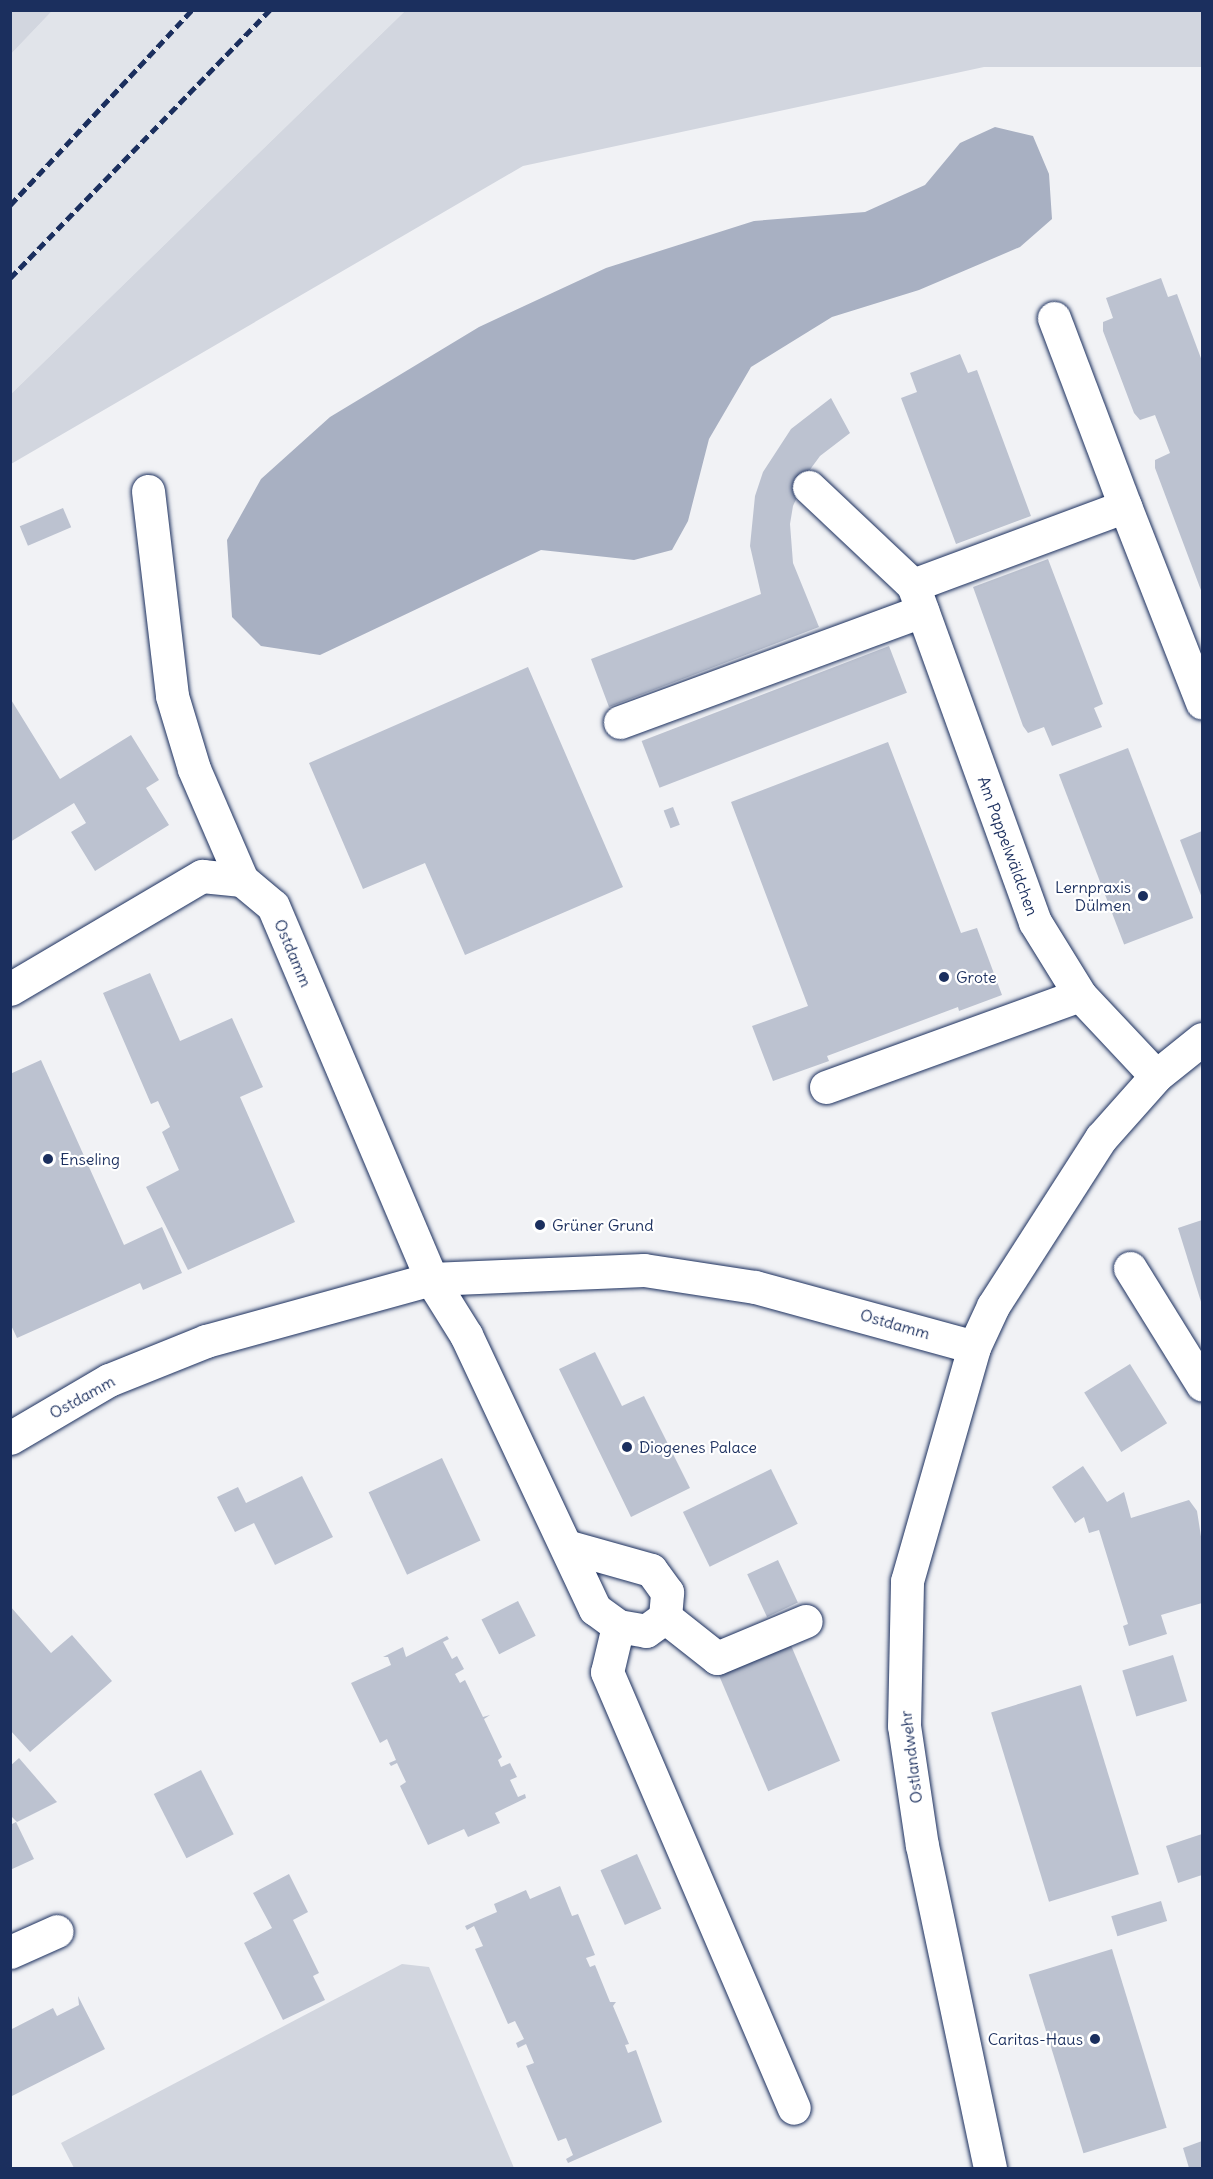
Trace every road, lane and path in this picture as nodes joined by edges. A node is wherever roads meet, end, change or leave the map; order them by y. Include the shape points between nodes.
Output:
1 (1054, 318) dead end
2 (808, 487) dead end
3 (148, 491) dead end
4 (1125, 507) junction
5 (918, 598) junction
6 (1203, 702) edge
7 (620, 722) dead end
8 (242, 880) junction
9 (10, 989) edge
10 (1080, 995) junction
11 (1203, 1039) edge
12 (1156, 1076) junction
13 (826, 1087) dead end
14 (1130, 1268) dead end
15 (431, 1279) junction
16 (974, 1347) junction
17 (1203, 1384) edge
18 (10, 1438) edge
19 (566, 1546) junction
20 (665, 1617) junction
21 (806, 1621) dead end
22 (618, 1626) junction
23 (57, 1931) dead end
24 (10, 1952) edge
25 (794, 2108) dead end
26 (990, 2169) edge

1 - 4 street
2 - 5 street, Am Pappelwäldchen
3 - 8 street via 172,696 194,769
4 - 5 street
4 - 6 street
5 - 7 street
5 - 10 street, Am Pappelwäldchen via 1035,922
8 - 9 street via 202,876
8 - 15 street, Ostdamm via 273,906
10 - 12 street, Am Pappelwäldchen
10 - 13 street
11 - 12 street
12 - 16 street via 1101,1138 993,1306
14 - 17 street
15 - 16 street, Ostdamm via 644,1270 755,1287
15 - 18 street, Ostdamm via 206,1341 109,1380
15 - 19 street via 466,1335
16 - 26 street, Ostlandwehr via 907,1581 904,1726 922,1846
19 - 20 street via 651,1570 667,1592
19 - 22 street via 595,1609
20 - 21 street via 717,1658
20 - 22 street via 646,1631
22 - 25 street via 607,1672
23 - 24 street

